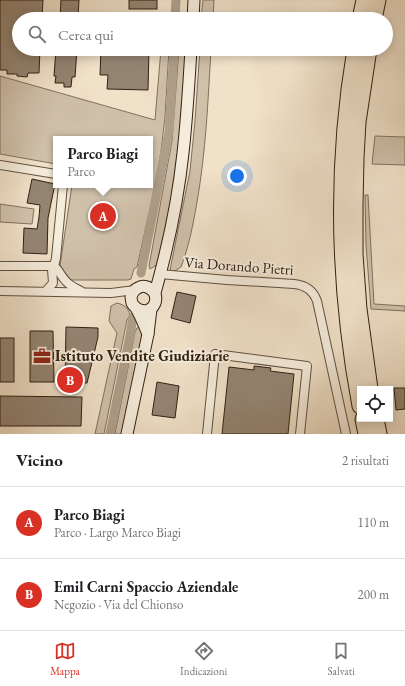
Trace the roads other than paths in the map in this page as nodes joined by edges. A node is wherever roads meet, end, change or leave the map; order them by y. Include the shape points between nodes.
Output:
1 (194, 0) edge
2 (364, 0) edge
3 (378, 0) edge
4 (193, 12) edge
5 (361, 12) edge
6 (375, 12) edge
7 (190, 56) edge
8 (354, 56) edge
9 (368, 56) edge
10 (0, 165) edge
11 (53, 174) edge
12 (63, 188) edge
13 (0, 266) edge
14 (54, 266) junction
15 (160, 273) junction
16 (140, 288) junction
17 (0, 291) edge
18 (46, 291) junction
19 (84, 292) junction
20 (110, 292) junction
21 (155, 293) junction
22 (134, 305) junction
23 (151, 309) junction
24 (148, 334) junction
25 (370, 386) edge
26 (357, 389) edge
27 (363, 422) edge
28 (377, 422) edge
29 (126, 434) edge
30 (207, 434) edge
31 (300, 434) edge
32 (346, 434) edge
33 (366, 434) edge
34 (379, 434) edge

1 - 4 main road
2 - 5 highway
3 - 6 highway
7 - 15 main road via 180,180
8 - 26 highway via 344,138 341,221 344,291
9 - 25 highway via 358,122 354,205 359,309
10 - 11 street
12 - 14 street
13 - 14 street
14 - 18 street via 53,283
14 - 19 street via 65,280
15 - 16 main road
15 - 21 main road
15 - 32 street, Via Dorando Pietri via 294,284 309,289 317,301
16 - 20 street
16 - 21 main road
16 - 22 main road via 133,293
17 - 18 street
18 - 19 street
19 - 20 street
20 - 22 street
21 - 23 main road via 156,300
22 - 23 main road via 143,311
22 - 24 main road
23 - 24 main road
24 - 29 main road
27 - 33 highway
28 - 34 highway
30 - 31 street via 215,354 307,366

